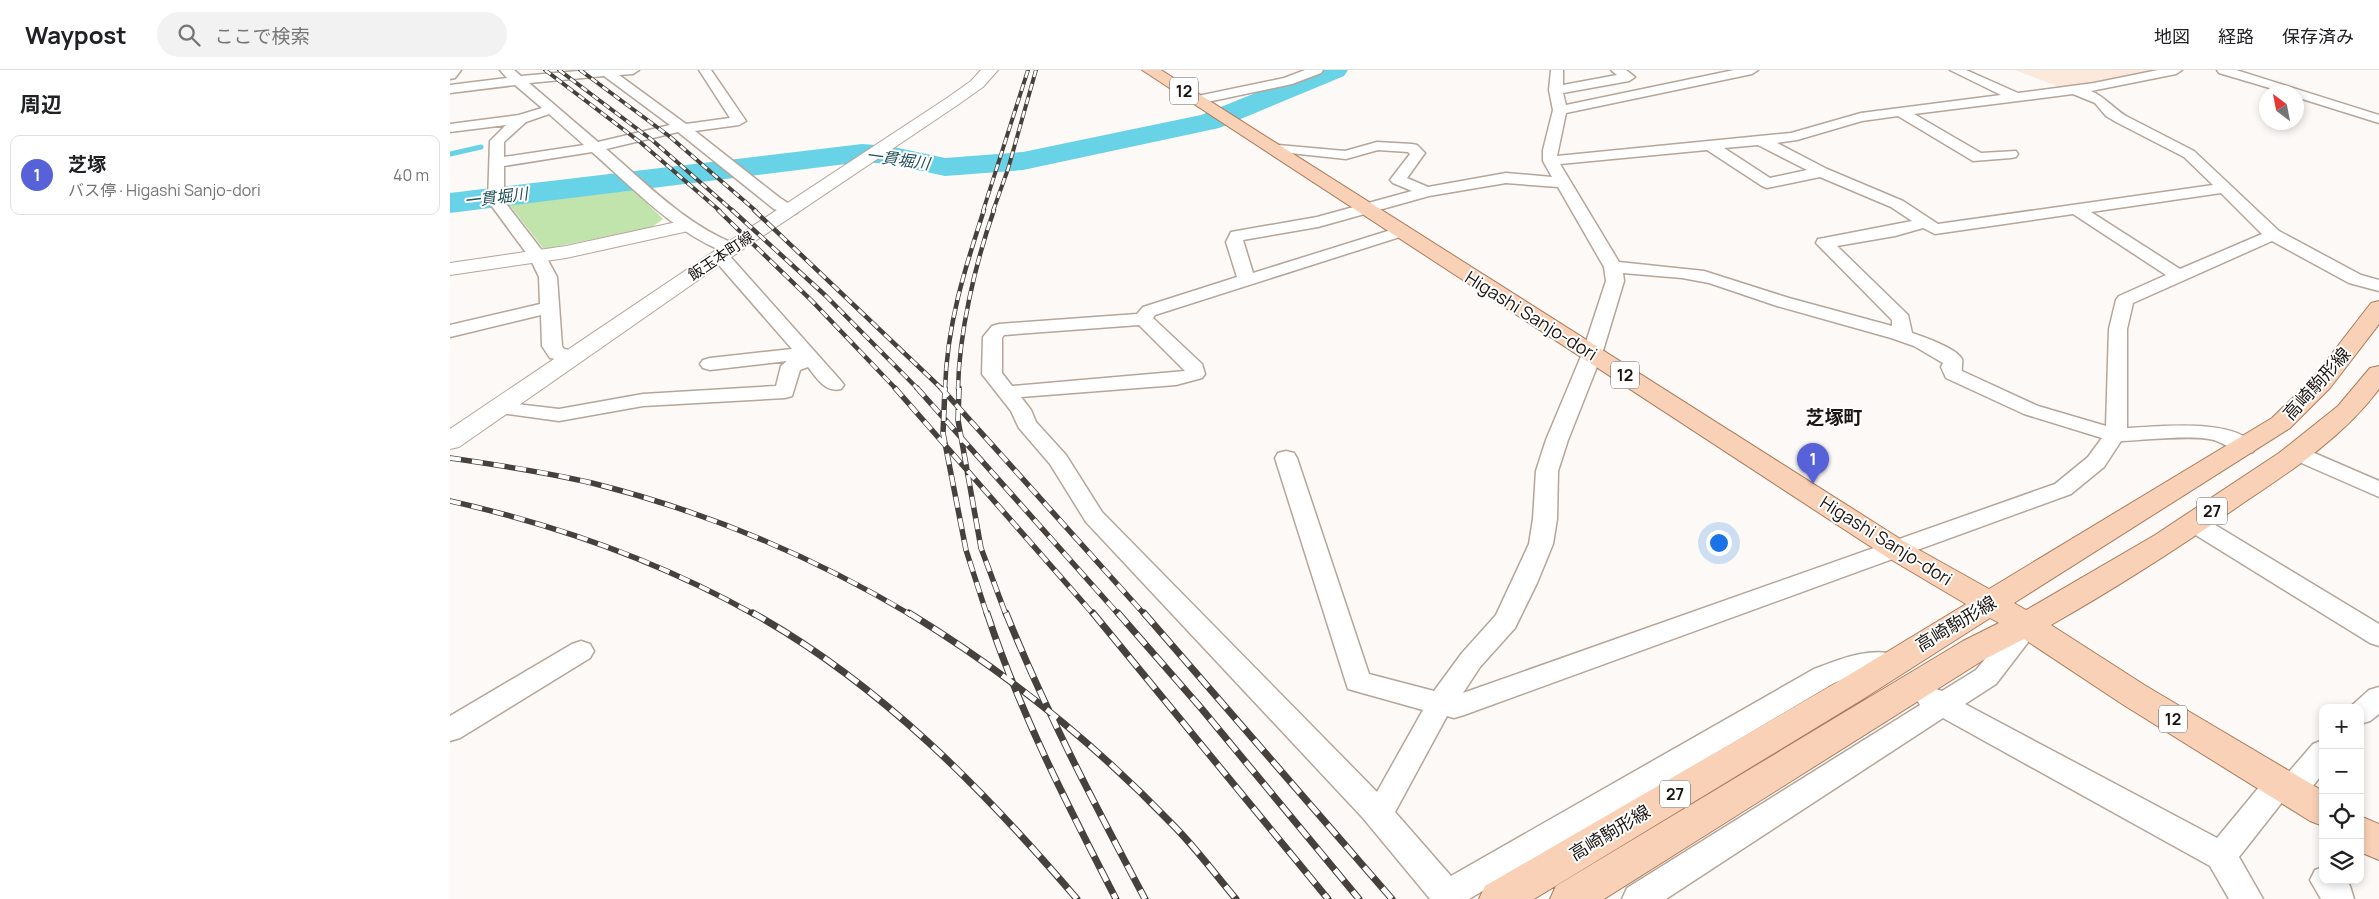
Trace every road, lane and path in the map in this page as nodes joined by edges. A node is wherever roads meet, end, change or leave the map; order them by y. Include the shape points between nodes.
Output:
1 (455, 70) edge
2 (506, 70) edge
3 (633, 70) edge
4 (706, 70) edge
5 (990, 70) edge
6 (1150, 70) edge
7 (1275, 70) edge
8 (1317, 70) edge
9 (1557, 70) edge
10 (1617, 70) edge
11 (1752, 70) edge
12 (1956, 70) edge
13 (2176, 70) edge
14 (2223, 70) edge
15 (604, 71) edge
16 (450, 75) edge
17 (1293, 79) junction
18 (520, 80) junction
19 (2271, 85) edge
20 (450, 89) edge
21 (1556, 90) junction
22 (2076, 90) junction
23 (2304, 95) edge
24 (2017, 97) junction
25 (1198, 100) junction
26 (552, 109) junction
27 (1560, 110) junction
28 (1901, 112) junction
29 (2379, 118) edge
30 (521, 120) junction
31 (450, 128) edge
32 (682, 128) junction
33 (1760, 140) junction
34 (1709, 145) junction
35 (596, 147) junction
36 (1271, 148) junction
37 (2011, 154) dead end
38 (1550, 161) junction
39 (495, 163) junction
40 (1822, 172) junction
41 (1563, 183) junction
42 (2226, 188) junction
43 (1427, 192) junction
44 (1365, 208) junction
45 (791, 210) junction
46 (2077, 210) junction
47 (1923, 223) junction
48 (686, 226) junction
49 (1400, 232) junction
50 (2273, 235) junction
51 (726, 252) junction
52 (538, 257) junction
53 (1613, 267) junction
54 (450, 269) edge
55 (2179, 276) junction
56 (1247, 280) junction
57 (2379, 286) edge
58 (549, 308) junction
59 (2379, 308) edge
60 (1144, 318) junction
61 (450, 331) edge
62 (1903, 337) junction
63 (1592, 354) junction
64 (573, 356) junction
65 (808, 356) junction
66 (710, 364) dead end
67 (2379, 373) edge
68 (834, 385) dead end
69 (1007, 392) junction
70 (500, 408) junction
71 (2115, 435) junction
72 (450, 441) edge
73 (2245, 447) junction
74 (2298, 453) junction
75 (1286, 458) dead end
76 (2379, 490) edge
77 (2194, 523) junction
78 (1895, 549) junction
79 (1990, 603) junction
80 (2027, 625) junction
81 (2379, 636) edge
82 (581, 651) dead end
83 (1915, 685) junction
84 (2379, 698) edge
85 (1440, 704) junction
86 (2364, 710) edge
87 (450, 730) edge
88 (2319, 756) edge
89 (2285, 788) junction
90 (2319, 808) edge
91 (1374, 810) junction
92 (2220, 856) junction
93 (2329, 884) edge
94 (1448, 897) edge
95 (1499, 899) edge
96 (1570, 899) edge
97 (1638, 899) edge
98 (2247, 899) edge
99 (2338, 899) edge

1 - 16 street
2 - 18 street
3 - 15 street
4 - 32 street via 739,121
5 - 45 main road, 飯玉本町線 via 960,97
6 - 25 main road, Higashi Sanjo-dori / 12
7 - 17 street
8 - 17 street
9 - 21 street
10 - 21 street via 1629,77
11 - 27 street
12 - 24 street
13 - 22 street
14 - 19 street
15 - 18 street
15 - 32 street
17 - 25 street
18 - 20 street
18 - 26 street
21 - 27 street
22 - 24 street
22 - 42 street via 2100,100 2111,113 2189,154
23 - 29 street
24 - 28 street
25 - 36 main road, Higashi Sanjo-dori / 12
26 - 30 street
26 - 35 street
27 - 38 street
28 - 33 street via 1861,117 1792,137
28 - 37 street via 1978,158
30 - 31 street
30 - 39 street via 497,141
32 - 35 street
32 - 45 street via 779,206
33 - 34 street
33 - 40 street
34 - 38 street
34 - 40 street via 1767,183
35 - 39 street
35 - 48 street
36 - 43 street via 1346,155 1377,146 1412,148 1418,153 1398,180
36 - 44 main road, Higashi Sanjo-dori / 12
38 - 41 street
39 - 52 street via 495,197
40 - 47 street via 1897,204
41 - 43 street via 1506,178
41 - 53 street
42 - 46 street
42 - 50 street
43 - 44 street
44 - 49 main road, Higashi Sanjo-dori / 12
44 - 56 street via 1318,222 1237,236 1234,242
45 - 51 main road, 飯玉本町線
46 - 47 street via 1935,229
46 - 55 street
47 - 62 street via 1824,243 1901,319
48 - 51 street
48 - 52 main road
49 - 56 street
49 - 63 main road, Higashi Sanjo-dori / 12
50 - 55 street
50 - 57 street via 2355,279
51 - 64 main road, 飯玉本町線
51 - 65 street
52 - 54 main road
52 - 58 street via 548,277
53 - 62 street via 1693,274
53 - 63 street via 1615,281
55 - 71 street via 2125,300 2118,329
56 - 60 street via 1149,310
58 - 61 street
58 - 64 street via 552,346 557,354
59 - 73 main road, 高崎駒形線 / 27 via 2334,369 2297,409
60 - 69 street via 999,330 992,336 992,374
60 - 69 street via 1195,368 1195,374 1176,379
62 - 71 street via 1945,353 1953,361 1953,374 1986,390 2031,410
63 - 78 main road, Higashi Sanjo-dori / 12
63 - 85 street via 1547,471 1541,544 1525,583 1506,621 1471,660
64 - 70 main road, 飯玉本町線
65 - 66 street
65 - 68 street
65 - 70 street via 791,366 785,392 642,400 559,415
67 - 74 main road, 高崎駒形線 / 27 via 2330,428
69 - 91 street via 1021,410 1026,424 1058,460 1094,517
70 - 72 main road, 飯玉本町線
71 - 73 street via 2210,432
71 - 78 street via 2096,462 2063,489
73 - 79 main road, 高崎駒形線 / 27
74 - 76 street
74 - 77 main road, 高崎駒形線 / 27
75 - 85 street via 1358,682
77 - 80 main road, 高崎駒形線 / 27
77 - 81 street
78 - 79 main road, Higashi Sanjo-dori / 12
78 - 85 street via 1454,707
79 - 80 main road, Higashi Sanjo-dori / 12
79 - 83 main road, 高崎駒形線 / 27
80 - 83 main road, 高崎駒形線 / 27 via 1974,650
80 - 89 main road, Higashi Sanjo-dori / 12
82 - 87 street
83 - 92 street
83 - 94 street via 1856,663 1824,676
83 - 95 main road, 高崎駒形線 / 27 via 1851,690
83 - 96 main road, 高崎駒形線 / 27
83 - 97 street
84 - 86 street
85 - 91 street via 1387,801
88 - 89 street
89 - 90 main road, Higashi Sanjo-dori / 12
89 - 92 street
91 - 94 street
92 - 98 street
93 - 99 street

